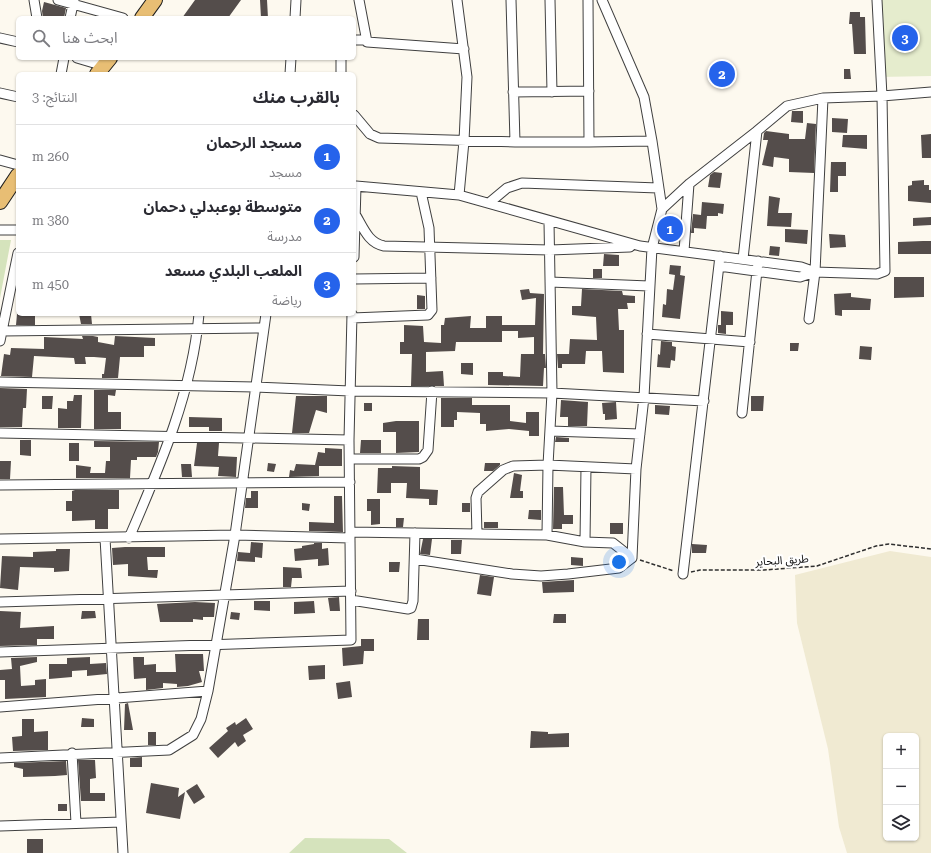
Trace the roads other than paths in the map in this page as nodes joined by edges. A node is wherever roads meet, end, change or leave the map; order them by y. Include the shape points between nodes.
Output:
1 (34, 0) edge
2 (58, 0) edge
3 (155, 0) edge
4 (296, 0) edge
5 (359, 0) edge
6 (457, 0) edge
7 (511, 0) edge
8 (550, 0) edge
9 (588, 0) edge
10 (602, 0) edge
11 (877, 0) edge
12 (73, 2) edge
13 (37, 16) edge
14 (70, 16) edge
15 (118, 16) edge
16 (143, 16) edge
17 (294, 16) edge
18 (0, 38) edge
19 (356, 40) edge
20 (366, 40) junction
21 (16, 42) edge
22 (464, 49) junction
23 (64, 60) edge
24 (84, 60) edge
25 (291, 60) edge
26 (342, 60) edge
27 (104, 66) edge
28 (61, 72) edge
29 (290, 72) edge
30 (341, 72) edge
31 (588, 91) junction
32 (513, 92) junction
33 (552, 92) junction
34 (931, 92) edge
35 (0, 93) edge
36 (882, 96) junction
37 (16, 97) edge
38 (823, 98) junction
39 (356, 117) edge
40 (757, 131) junction
41 (464, 141) junction
42 (514, 142) junction
43 (590, 142) junction
44 (652, 142) junction
45 (0, 160) edge
46 (16, 164) edge
47 (16, 178) edge
48 (689, 184) junction
49 (356, 186) edge
50 (658, 188) junction
51 (421, 192) junction
52 (459, 195) junction
53 (0, 202) edge
54 (489, 202) junction
55 (662, 209) junction
56 (356, 216) edge
57 (549, 222) junction
58 (0, 230) edge
59 (16, 230) edge
60 (640, 246) junction
61 (430, 247) junction
62 (652, 248) junction
63 (550, 250) junction
64 (684, 251) junction
65 (720, 256) junction
66 (743, 259) junction
67 (758, 262) junction
68 (719, 266) junction
69 (757, 272) junction
70 (815, 272) junction
71 (16, 277) edge
72 (431, 278) junction
73 (356, 280) edge
74 (550, 282) junction
75 (649, 286) junction
76 (199, 316) edge
77 (266, 316) edge
78 (352, 316) edge
79 (356, 316) edge
80 (809, 319) dead end
81 (198, 328) junction
82 (263, 328) junction
83 (647, 334) junction
84 (1, 336) edge
85 (711, 338) junction
86 (750, 342) junction
87 (0, 382) edge
88 (185, 386) junction
89 (255, 386) junction
90 (350, 391) junction
91 (432, 391) junction
92 (552, 393) junction
93 (644, 398) junction
94 (704, 401) junction
95 (742, 413) dead end
96 (550, 431) junction
97 (0, 433) edge
98 (640, 434) junction
99 (172, 437) junction
100 (247, 438) junction
101 (349, 440) junction
102 (350, 459) junction
103 (548, 465) junction
104 (586, 467) junction
105 (636, 469) junction
106 (350, 482) junction
107 (241, 483) junction
108 (152, 484) junction
109 (0, 485) edge
110 (415, 533) junction
111 (477, 534) junction
112 (235, 535) junction
113 (351, 535) junction
114 (547, 535) junction
115 (105, 538) junction
116 (128, 538) junction
117 (0, 539) edge
118 (585, 542) junction
119 (632, 558) junction
120 (415, 559) junction
121 (683, 574) road end
122 (225, 595) junction
123 (351, 596) junction
124 (108, 599) junction
125 (0, 602) edge
126 (218, 645) junction
127 (111, 648) junction
128 (0, 652) edge
129 (208, 691) junction
130 (114, 698) junction
131 (0, 707) edge
132 (117, 752) junction
133 (72, 754) junction
134 (0, 758) edge
135 (121, 822) junction
136 (76, 823) junction
137 (0, 826) edge
138 (123, 853) edge

1 - 13 street
2 - 12 street
3 - 16 main road
4 - 17 street
5 - 20 street
6 - 22 street
7 - 32 street
8 - 33 street
9 - 31 street
10 - 44 street via 644,97
11 - 36 street
12 - 14 street
12 - 15 street
18 - 21 street
19 - 20 street
20 - 22 street via 376,43
22 - 41 street via 467,77
23 - 28 street
24 - 27 street
25 - 29 street
26 - 30 street
31 - 33 street
31 - 43 street
32 - 33 street
32 - 42 street
34 - 36 street
35 - 37 street
36 - 38 street
36 - 70 street via 885,271 877,274
38 - 40 street via 787,106
38 - 70 street
39 - 41 street via 370,134 376,137
40 - 48 street
40 - 66 street
41 - 42 street
41 - 52 street
42 - 43 street
43 - 44 street
44 - 50 street
45 - 46 street
47 - 53 main road
48 - 55 street
48 - 64 street
49 - 51 street
50 - 54 street via 522,183 507,188
50 - 55 street
51 - 52 street
51 - 61 street
52 - 54 street
54 - 57 street
55 - 62 street
56 - 61 street via 376,244
57 - 60 street
57 - 63 street
58 - 59 street
60 - 62 street
60 - 63 street
61 - 63 street
61 - 72 street
62 - 64 street
62 - 75 street
63 - 74 street
64 - 65 street
65 - 66 street
65 - 68 street
66 - 67 street
67 - 69 street
67 - 70 street via 801,267
68 - 69 street
68 - 85 street
69 - 70 street via 800,277
69 - 86 street
70 - 80 street
71 - 84 street
72 - 73 street
72 - 79 street via 432,310 428,315
74 - 75 street
74 - 92 street
75 - 83 street
76 - 81 street
77 - 82 street
78 - 90 street
81 - 82 street
81 - 84 street
81 - 88 street
82 - 89 street
83 - 85 street
83 - 93 street
85 - 86 street
85 - 94 street
86 - 95 street
87 - 88 street
88 - 89 street
88 - 99 street
89 - 90 street
89 - 100 street
90 - 91 street
90 - 101 street
91 - 92 street
91 - 102 street via 428,450 423,457
92 - 93 street
92 - 96 street
93 - 94 street
93 - 98 street
94 - 121 street
96 - 98 street
96 - 103 street
97 - 99 street
98 - 105 street
99 - 100 street
99 - 108 street
100 - 101 street
100 - 107 street
101 - 102 street
102 - 106 street
103 - 104 street
103 - 111 street via 508,467 480,490 476,498
103 - 114 street
104 - 105 street
104 - 118 street
105 - 119 street
106 - 107 street
106 - 113 street
107 - 108 street
107 - 112 street
108 - 109 street
108 - 116 street
110 - 111 street
110 - 113 street
110 - 120 street
111 - 114 street
112 - 113 street
112 - 116 street
112 - 122 street
113 - 123 street
114 - 118 street
115 - 116 street
115 - 117 street
115 - 124 street
118 - 119 street via 613,543
119 - 120 street via 619,568 541,576
120 - 123 street via 412,608
122 - 123 street
122 - 124 street
122 - 126 street
123 - 126 street via 352,640
124 - 125 street
124 - 127 street
126 - 127 street
126 - 129 street
127 - 128 street
127 - 130 street
129 - 130 street
129 - 132 street via 201,719 193,736 183,743 169,750
130 - 131 street
130 - 132 street
132 - 133 street
132 - 135 street
133 - 134 street
133 - 136 street
135 - 136 street
135 - 138 street
136 - 137 street

